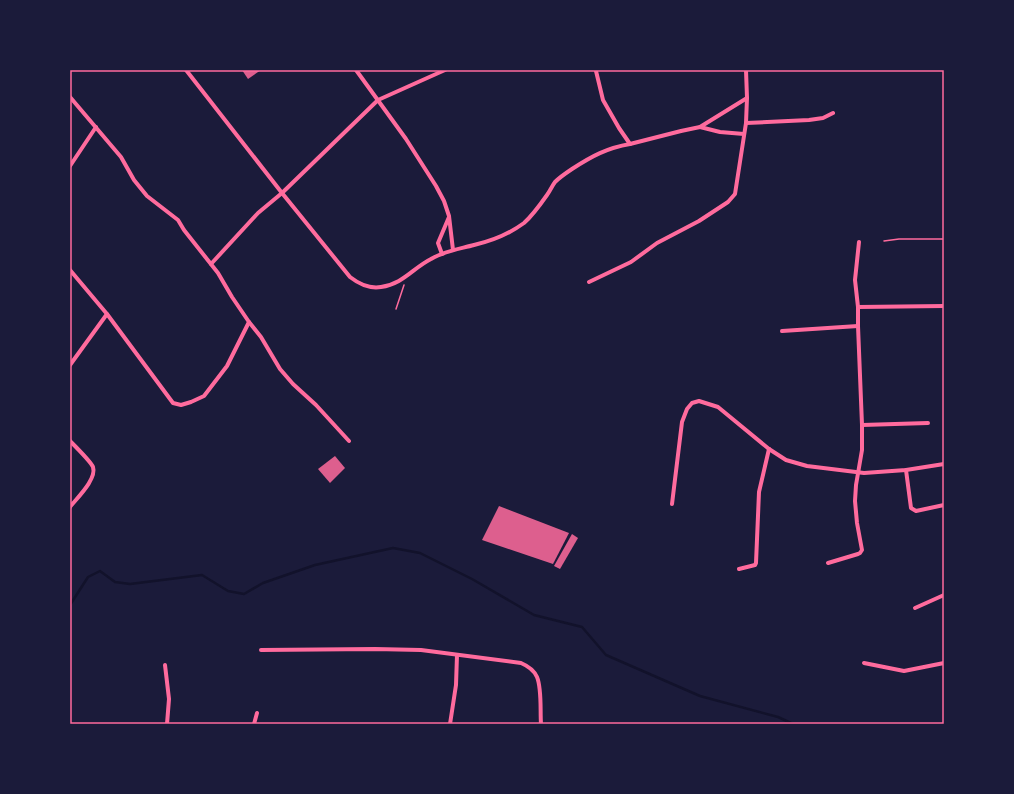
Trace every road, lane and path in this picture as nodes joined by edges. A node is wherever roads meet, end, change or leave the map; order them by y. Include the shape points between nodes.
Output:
1 (186, 70) edge
2 (356, 70) edge
3 (445, 70) edge
4 (746, 70) edge
5 (596, 71) dead end
6 (70, 97) edge
7 (747, 98) junction
8 (378, 100) junction
9 (833, 113) dead end
10 (746, 123) junction
11 (96, 127) junction
12 (700, 127) junction
13 (744, 134) junction
14 (630, 144) junction
15 (70, 166) edge
16 (282, 193) junction
17 (449, 216) junction
18 (944, 239) edge
19 (884, 240) dead end
20 (858, 242) dead end
21 (453, 250) junction
22 (442, 254) junction
23 (211, 264) junction
24 (70, 270) edge
25 (406, 277) junction
26 (589, 282) dead end
27 (944, 306) edge
28 (858, 307) junction
29 (396, 309) dead end
30 (107, 314) junction
31 (249, 322) junction
32 (858, 326) junction
33 (782, 331) dead end
34 (70, 365) edge
35 (928, 423) dead end
36 (862, 425) junction
37 (70, 441) edge
38 (349, 441) dead end
39 (769, 449) junction
40 (944, 464) edge
41 (906, 470) junction
42 (858, 473) junction
43 (672, 504) dead end
44 (944, 505) edge
45 (70, 507) edge
46 (828, 563) dead end
47 (739, 569) dead end
48 (944, 595) edge
49 (915, 608) dead end
50 (261, 650) dead end
51 (457, 655) junction
52 (864, 663) dead end
53 (944, 663) edge
54 (164, 665) dead end
55 (257, 713) dead end
56 (167, 724) edge
57 (254, 724) edge
58 (450, 724) edge
59 (541, 724) edge

1 - 16 street
2 - 8 street
3 - 8 street
4 - 7 street
5 - 14 street via 603,100
6 - 11 street
7 - 10 street
7 - 12 street
8 - 16 street
8 - 17 street via 436,186
9 - 10 street via 809,120
10 - 13 street
11 - 15 street
11 - 23 street via 121,157 147,196 178,220
12 - 13 street
12 - 14 street
13 - 26 street via 735,194 728,202 656,244 631,262
14 - 21 street via 592,156 563,175 555,182 533,215 507,234
16 - 23 street via 258,212
16 - 25 street via 350,277 359,284 380,287
17 - 21 street
17 - 22 street via 438,243
18 - 19 path
20 - 28 street via 855,280
21 - 22 street
22 - 25 street via 430,259
23 - 31 street
24 - 30 street
25 - 29 path
27 - 28 street
28 - 32 street
30 - 31 street via 173,403 181,405 204,396 227,366
30 - 34 street
31 - 38 street via 280,369
32 - 33 street
32 - 36 street
35 - 36 street
36 - 42 street via 862,450
37 - 45 street via 93,466 94,473 89,484
39 - 42 street via 786,460 807,466
39 - 43 street via 718,407 699,401 692,403 682,422
39 - 47 street via 759,492 756,563 752,567
40 - 41 street
41 - 42 street
41 - 44 street via 913,510
42 - 46 street via 855,501 862,550 858,554
48 - 49 street
50 - 51 street via 421,650
51 - 58 street via 456,685
51 - 59 street via 528,666 537,677 539,685
52 - 53 street via 904,671
54 - 56 street via 169,699
55 - 57 street

